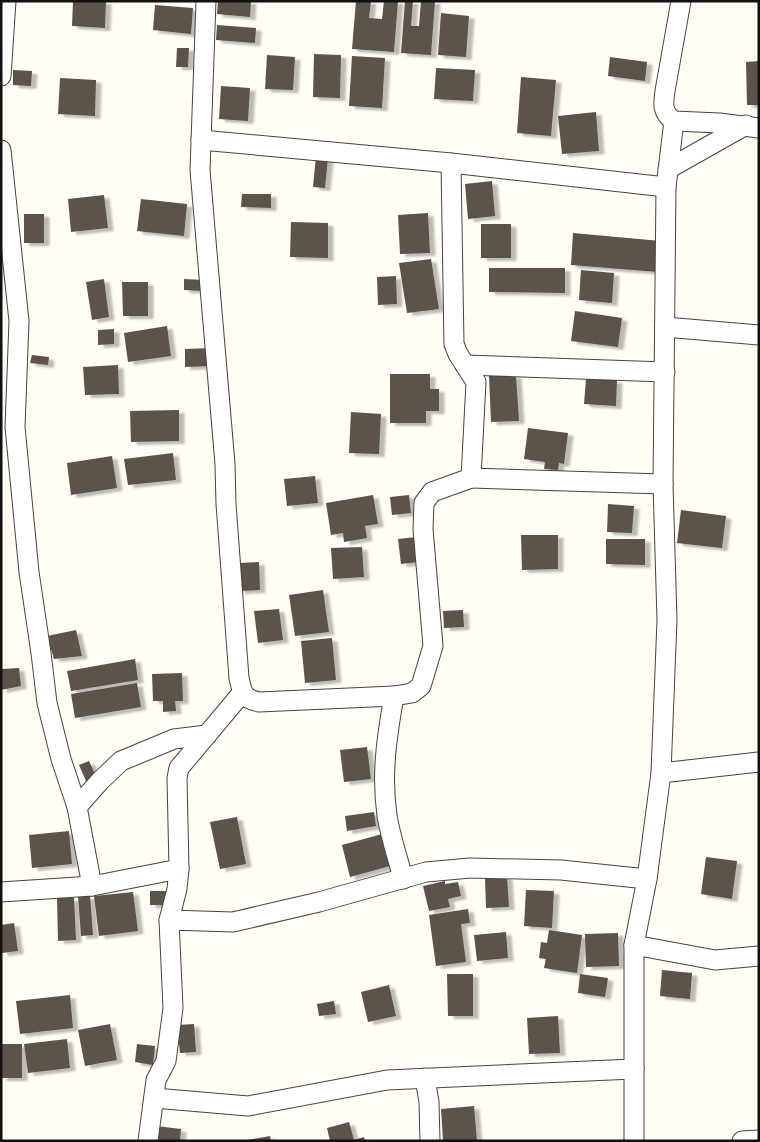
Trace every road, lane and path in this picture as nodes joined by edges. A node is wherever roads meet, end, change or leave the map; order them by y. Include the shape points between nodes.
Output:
1 (6, 1) edge
2 (206, 1) edge
3 (681, 1) edge
4 (1, 76) edge
5 (674, 121) junction
6 (752, 126) edge
7 (201, 140) junction
8 (1, 150) edge
9 (451, 162) junction
10 (667, 178) junction
11 (665, 327) junction
12 (759, 336) edge
13 (464, 365) junction
14 (665, 372) junction
15 (471, 478) junction
16 (662, 484) junction
17 (242, 693) junction
18 (394, 696) junction
19 (207, 736) junction
20 (759, 762) edge
21 (661, 773) junction
22 (77, 807) junction
23 (179, 868) junction
24 (403, 879) junction
25 (647, 879) junction
26 (92, 886) junction
27 (1, 892) edge
28 (169, 920) junction
29 (634, 945) junction
30 (759, 956) edge
31 (634, 1069) junction
32 (425, 1078) junction
33 (154, 1098) junction
34 (759, 1140) edge
35 (148, 1141) edge
36 (430, 1141) edge
37 (634, 1141) edge
38 (742, 1141) edge

1 - 4 street
2 - 7 street
3 - 5 street via 663,104 664,111
5 - 6 street
5 - 10 street
6 - 10 street
7 - 9 street
7 - 17 street via 200,170
8 - 22 street via 19,321 15,427 29,572 47,702
9 - 10 street
9 - 13 street via 454,344
10 - 11 street
11 - 12 street
11 - 14 street
13 - 14 street
13 - 15 street via 476,382
14 - 16 street
15 - 16 street
15 - 18 street via 432,492 424,503 433,646 421,686 412,693
16 - 21 street via 667,620
17 - 18 street via 259,702
17 - 19 street
18 - 24 street via 385,751 384,787 387,817
19 - 22 street via 174,739 121,761
19 - 23 street via 179,768
20 - 21 street
21 - 25 street
22 - 26 street
23 - 26 street
23 - 28 street
24 - 25 street via 426,872 470,868 561,870
24 - 28 street via 233,922
25 - 29 street
26 - 27 street
28 - 33 street via 173,1008 166,1061 156,1080
29 - 30 street via 715,960
29 - 31 street
31 - 32 street
31 - 37 street
32 - 33 street via 387,1080 248,1106
32 - 36 street
33 - 35 street
34 - 38 street

